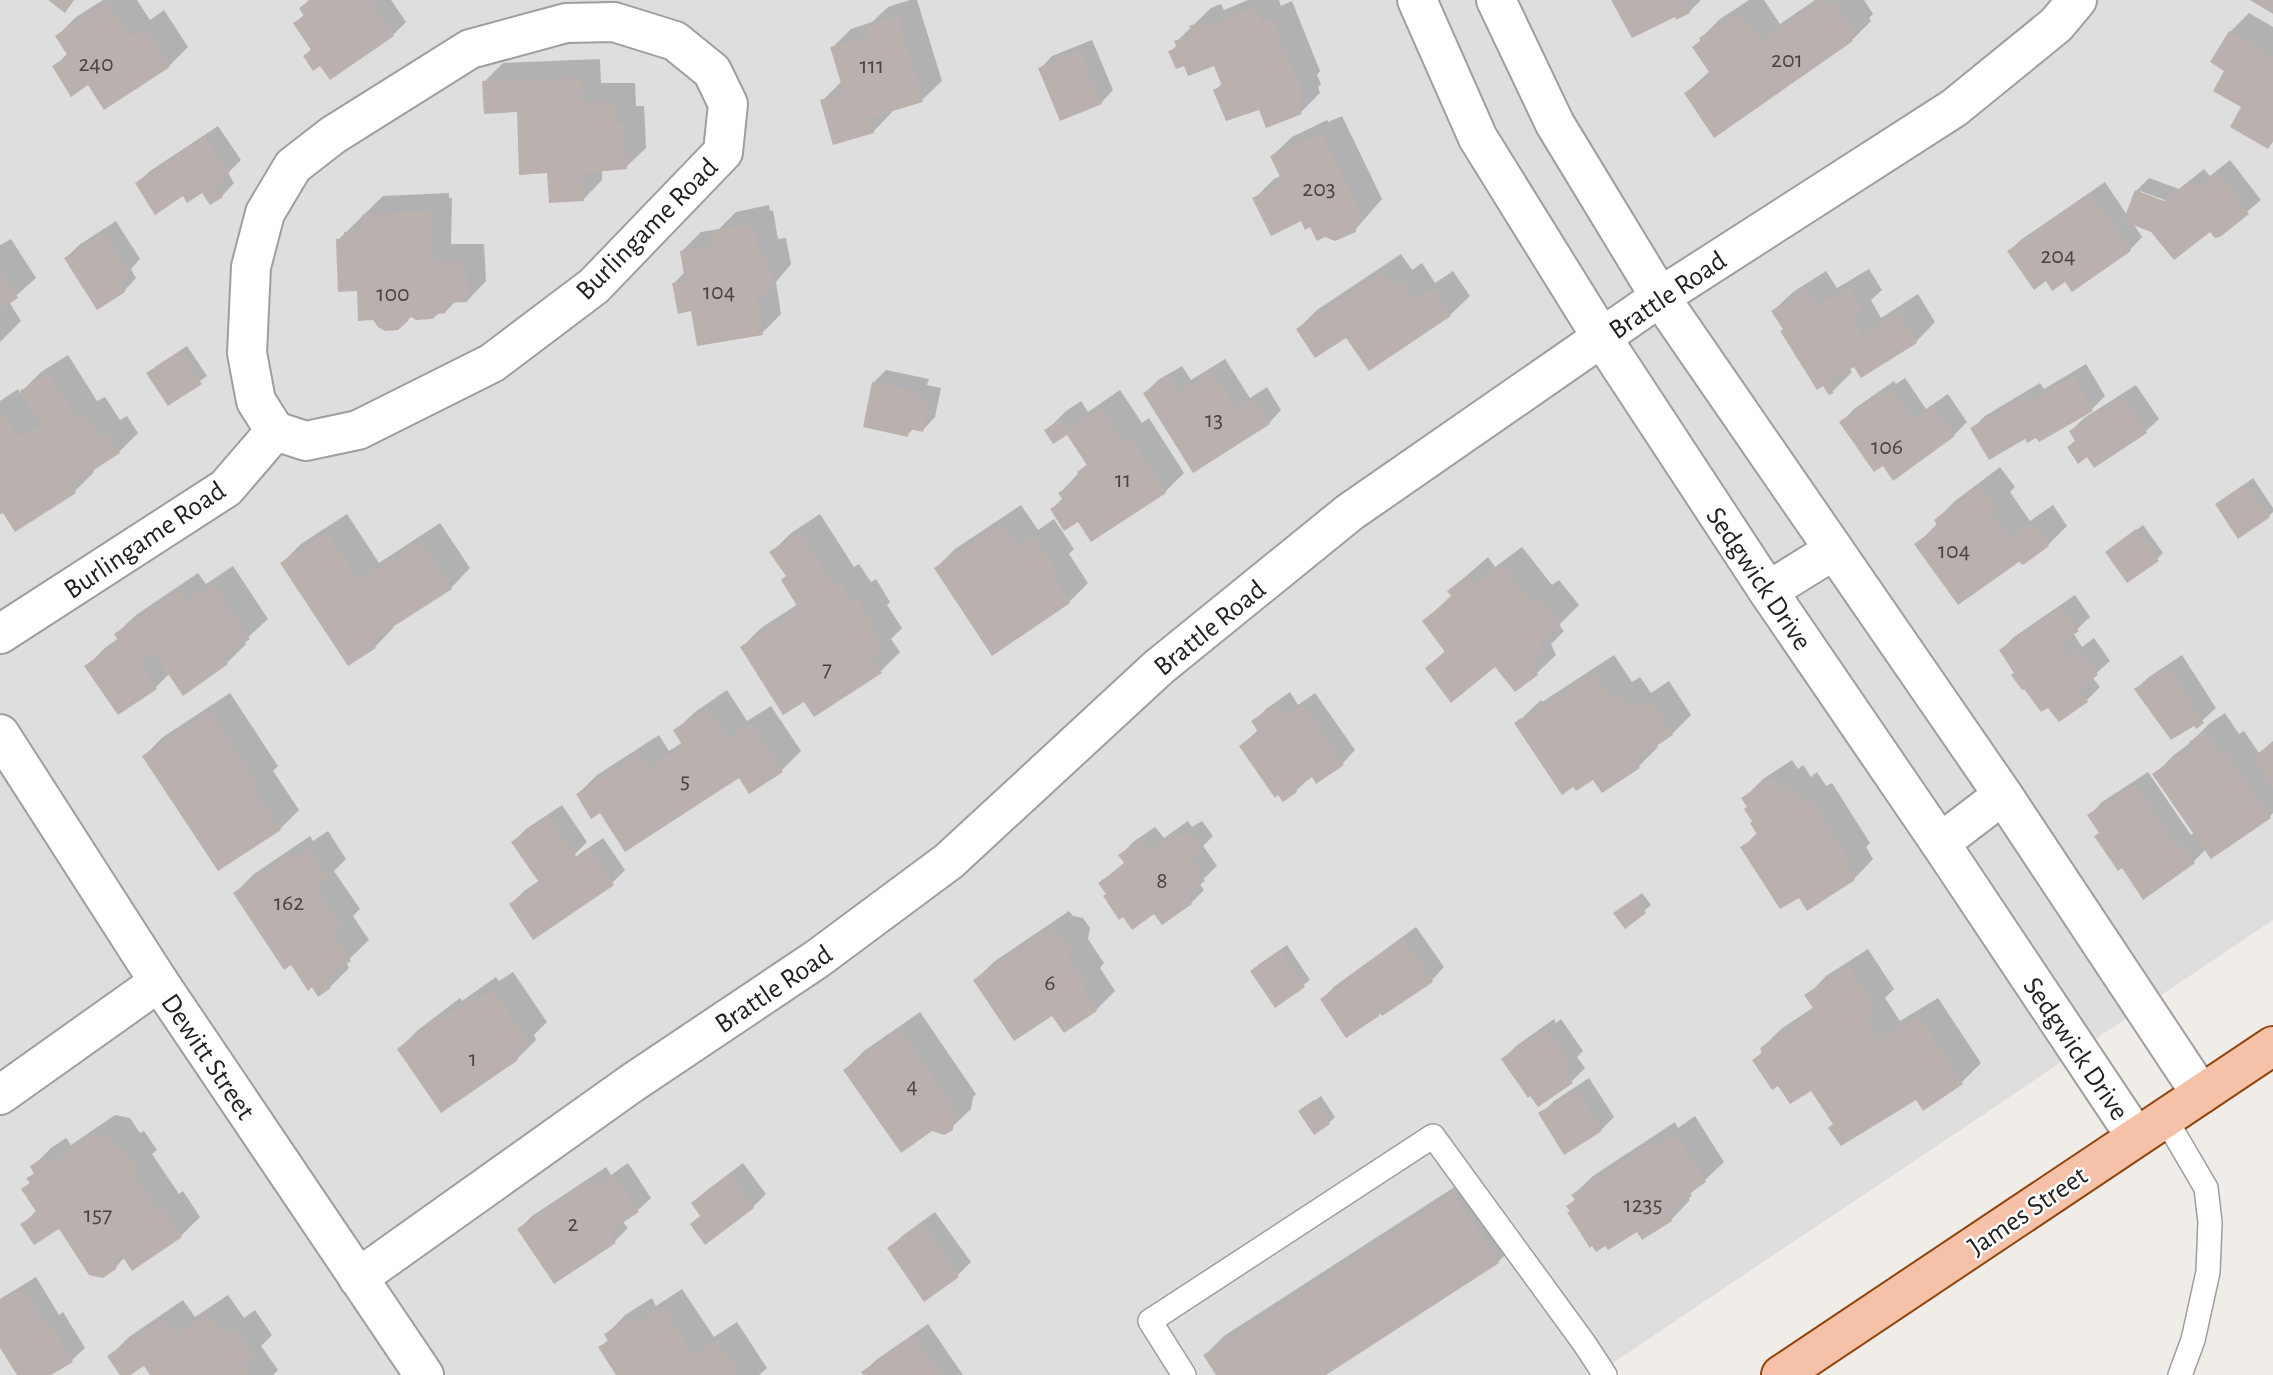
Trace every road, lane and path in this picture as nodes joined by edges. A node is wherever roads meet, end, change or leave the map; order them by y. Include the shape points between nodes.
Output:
1 (1417, 0) edge
2 (1496, 0) edge
3 (2077, 0) edge
4 (1660, 297) junction
5 (1602, 338) junction
6 (275, 431) junction
7 (1834, 550) junction
8 (1768, 592) junction
9 (0, 634) edge
10 (0, 734) edge
11 (2003, 795) junction
12 (1940, 843) junction
13 (159, 982) junction
14 (2273, 1046) edge
15 (2201, 1094) junction
16 (0, 1095) edge
17 (2151, 1127) junction
18 (358, 1278) junction
19 (424, 1375) edge
20 (1184, 1375) edge
21 (1605, 1375) edge
22 (1781, 1375) edge
23 (2180, 1375) edge

1 - 5 street, Sedgwick Drive via 1478,138
2 - 4 street via 1555,124
3 - 4 street, Brattle Road via 2056,25 1954,108
4 - 5 street, Brattle Road
4 - 7 street
5 - 8 street, Sedgwick Drive
5 - 18 street, Brattle Road via 1350,512 1159,667 949,861 817,959 632,1083
6 - 6 street, Burlingame Road via 306,441 358,430 492,363 594,286 723,152 728,104 712,71 675,41 614,22 566,23 470,49 333,135 293,166 265,213 251,267 247,353 256,401
6 - 9 street, Burlingame Road via 226,488
7 - 8 street
7 - 11 street
8 - 12 street, Sedgwick Drive
10 - 13 street, Dewitt Street
11 - 12 street
11 - 15 street
12 - 17 street, Sedgwick Drive
13 - 16 street
13 - 18 street, Dewitt Street
14 - 15 main road, James Street
15 - 17 main road, James Street
17 - 22 main road, James Street
17 - 23 lane via 2206,1188 2210,1222 2208,1272
18 - 19 street, Dewitt Street
20 - 21 lane via 1150,1321 1433,1136

